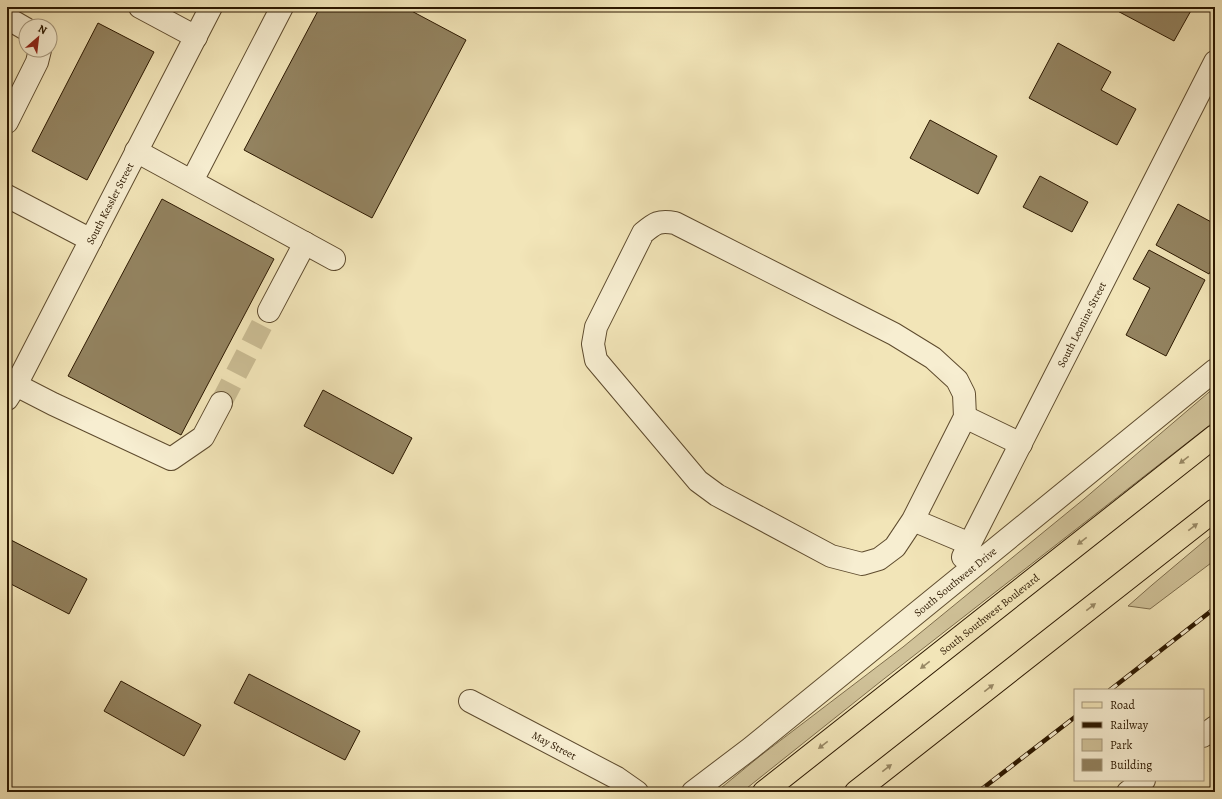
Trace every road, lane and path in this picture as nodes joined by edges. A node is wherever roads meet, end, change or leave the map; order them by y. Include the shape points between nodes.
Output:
1 (140, 7) edge
2 (211, 7) edge
3 (282, 7) edge
4 (7, 18) edge
5 (18, 24) edge
6 (196, 37) junction
7 (38, 58) edge
8 (1215, 62) edge
9 (7, 122) edge
10 (136, 151) junction
11 (192, 181) junction
12 (7, 196) edge
13 (91, 240) junction
14 (305, 244) junction
15 (334, 259) dead end
16 (269, 311) tunnel mouth
17 (1215, 370) edge
18 (11, 392) edge
19 (221, 403) tunnel mouth
20 (965, 417) junction
21 (1215, 436) edge
22 (1021, 444) junction
23 (1215, 510) edge
24 (914, 520) junction
25 (970, 544) junction
26 (949, 586) junction
27 (470, 702) dead end
28 (1215, 727) edge
29 (1204, 735) edge
30 (1143, 781) edge
31 (637, 792) edge
32 (693, 792) edge
33 (764, 792) edge
34 (856, 792) edge
35 (1128, 792) edge

1 - 6 street
2 - 6 street, South Kessler Street
3 - 11 street
4 - 5 street
6 - 10 street, South Kessler Street
7 - 9 street
8 - 22 street, South Leonine Street
10 - 11 street
10 - 13 street, South Kessler Street
11 - 14 street
12 - 13 street
13 - 18 street, South Kessler Street
14 - 15 street
14 - 16 street
17 - 26 street, South Southwest Drive
18 - 19 street via 53,404 171,459 203,437
20 - 22 street
20 - 24 street
20 - 24 street via 964,394 956,380 933,358 894,334 675,223 663,221 653,224 643,234 596,327 593,344 596,360 698,481 717,495 831,556 862,564 879,559 895,547
21 -> 33 main road, South Southwest Boulevard
22 - 25 street, South Leonine Street
34 -> 23 main road
24 - 25 street
25 - 26 street, South Leonine Street
26 - 32 street, South Southwest Drive
27 - 31 street, May Street via 617,778
28 - 29 street
30 - 35 street

